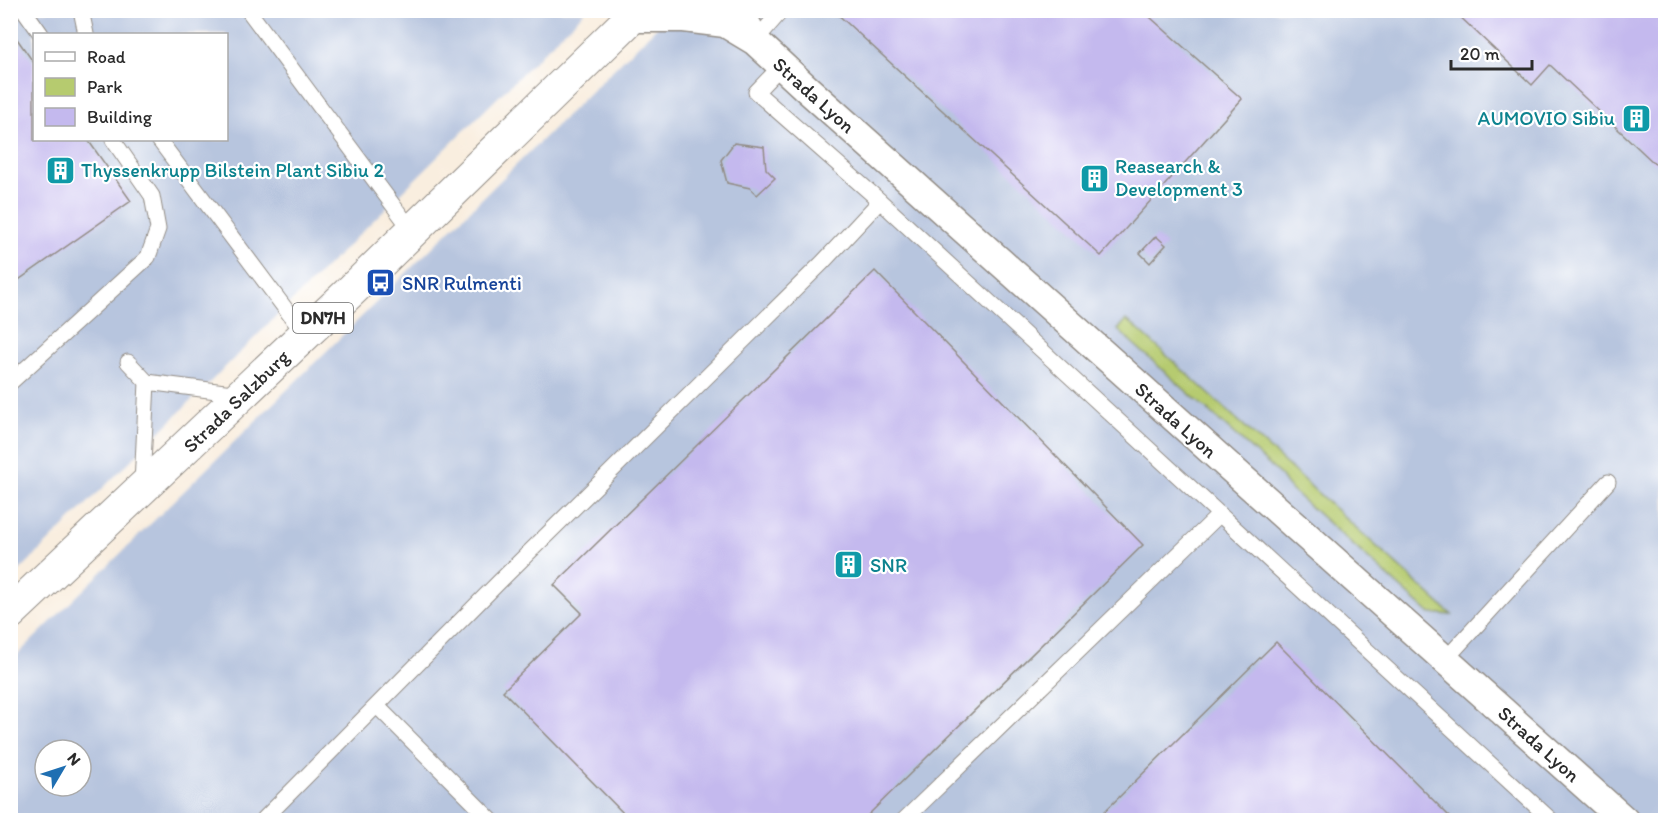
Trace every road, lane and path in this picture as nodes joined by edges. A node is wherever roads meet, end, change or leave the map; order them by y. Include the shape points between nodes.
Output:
1 (24, 10) edge
2 (81, 10) edge
3 (248, 10) edge
4 (739, 10) edge
5 (782, 10) edge
6 (635, 14) edge
7 (40, 33) edge
8 (86, 33) edge
9 (755, 41) junction
10 (781, 66) junction
11 (114, 141) edge
12 (160, 141) edge
13 (880, 201) junction
14 (413, 232) junction
15 (305, 335) junction
16 (128, 362) dead end
17 (147, 382) junction
18 (10, 383) edge
19 (243, 394) junction
20 (1608, 482) dead end
21 (141, 491) junction
22 (1220, 514) junction
23 (10, 613) edge
24 (1445, 660) junction
25 (377, 706) junction
26 (263, 820) edge
27 (491, 820) edge
28 (904, 820) edge
29 (1551, 820) edge
30 (1624, 820) edge

1 - 7 lane
2 - 8 lane
3 - 14 lane
4 - 9 street, Strada Lyon
5 - 9 lane
6 - 9 street via 725,24
6 - 14 main road, Strada Salzburg / DN7H
9 - 10 street, Strada Lyon
10 - 13 lane via 756,92
10 - 24 street, Strada Lyon
11 - 18 lane via 152,196 158,229 148,257
12 - 15 lane
13 - 22 lane
13 - 25 lane
14 - 15 main road, Strada Salzburg / DN7H
15 - 19 main road, Strada Salzburg / DN7H
16 - 17 lane
17 - 19 lane
17 - 21 lane
19 - 21 main road, Strada Salzburg / DN7H
20 - 24 lane
21 - 23 main road, Strada Salzburg / DN7H
22 - 28 lane
22 - 29 lane
24 - 30 street, Strada Lyon
25 - 26 lane
25 - 27 lane

